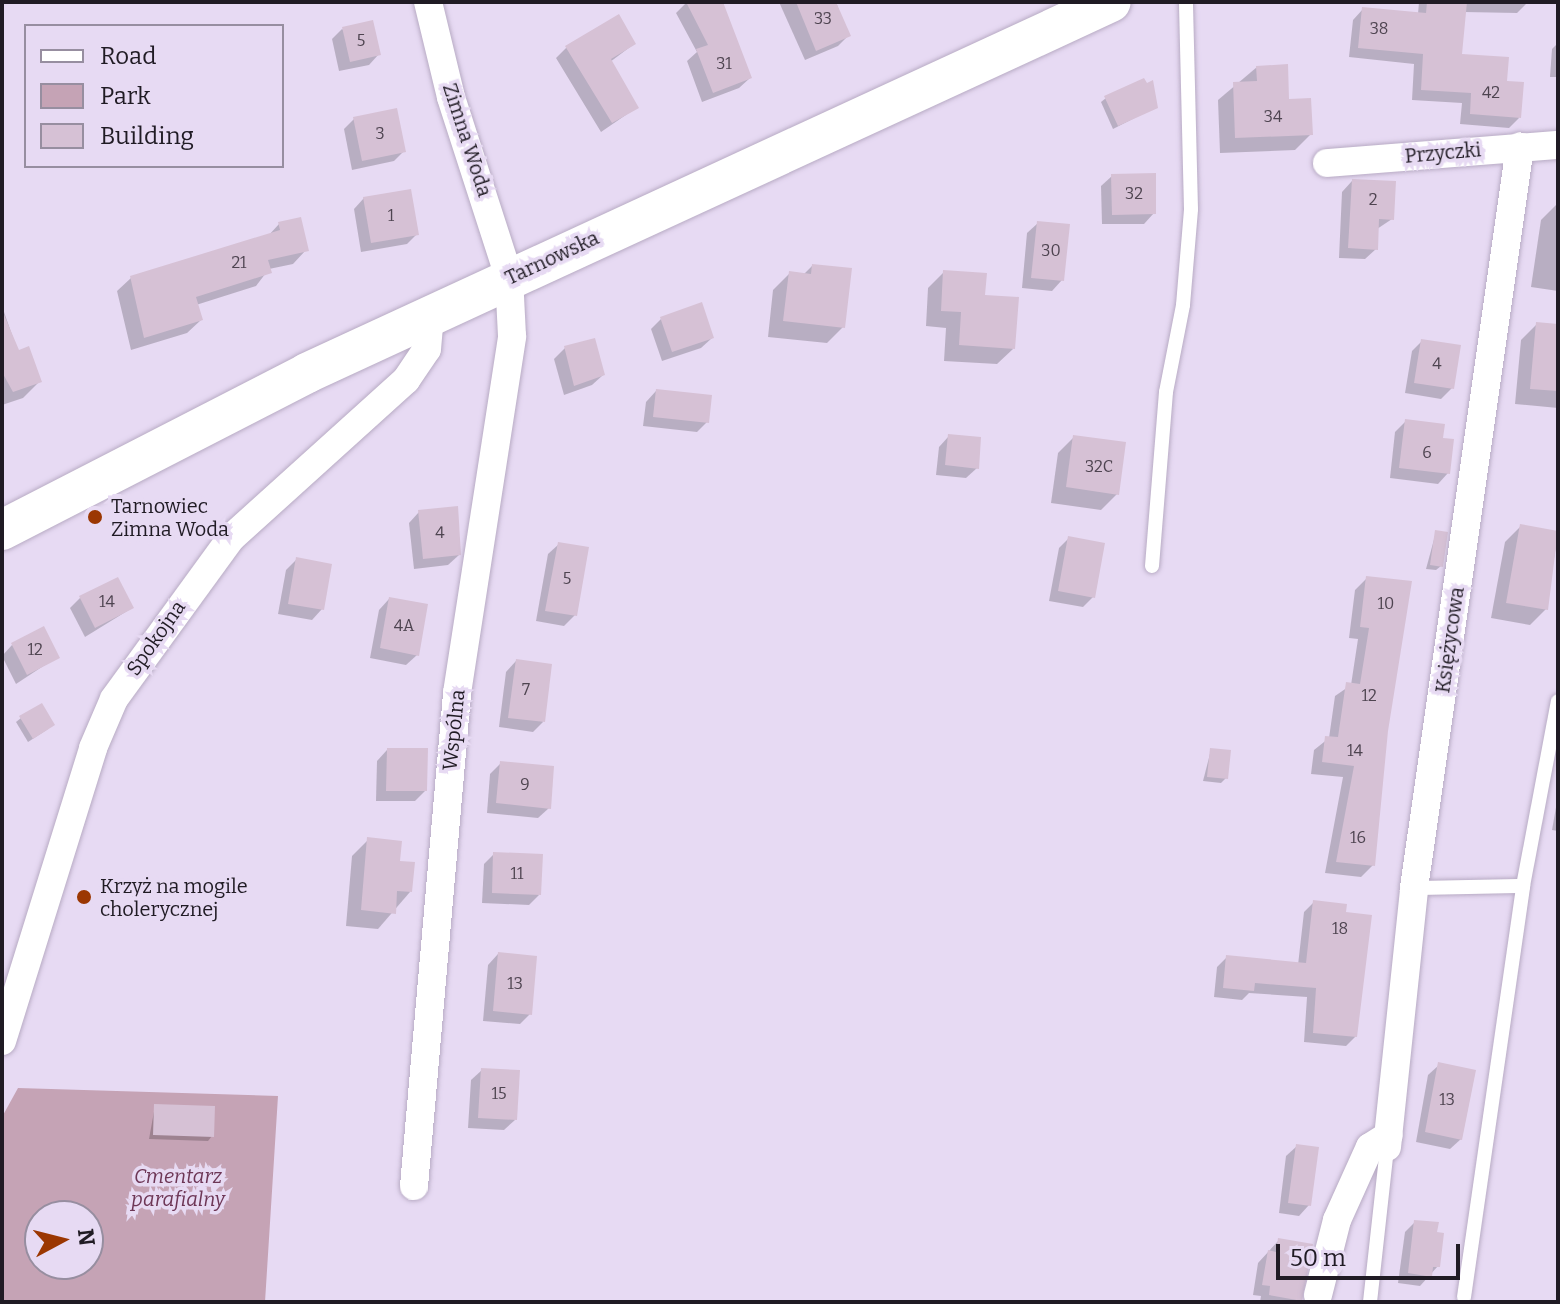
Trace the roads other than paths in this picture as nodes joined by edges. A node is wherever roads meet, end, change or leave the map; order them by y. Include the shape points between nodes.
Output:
1 (428, 2) edge
2 (1111, 2) edge
3 (1186, 2) edge
4 (1558, 145) edge
5 (1520, 147) junction
6 (1327, 163) dead end
7 (509, 277) junction
8 (430, 314) junction
9 (2, 530) edge
10 (1152, 566) dead end
11 (1558, 701) edge
12 (1523, 886) junction
13 (1414, 888) junction
14 (2, 1041) edge
15 (1388, 1141) junction
16 (414, 1186) dead end
17 (1318, 1295) dead end
18 (1464, 1297) dead end
19 (1370, 1302) edge

1 - 7 street, Zimna Woda via 451,97
2 - 7 main road, Tarnowska
3 - 10 lane via 1191,209 1183,305 1166,392
4 - 5 street, Przyczki
5 - 6 street, Przyczki
5 - 13 street, Księżycowa
7 - 8 main road, Tarnowska
7 - 16 street, Wspólna via 512,336 457,693
8 - 9 main road, Tarnowska
8 - 14 street, Spokojna via 427,349 406,380 231,538 114,699 93,748
11 - 12 lane
12 - 13 lane
12 - 18 lane
13 - 15 street, Księżycowa
15 - 17 street via 1370,1147 1337,1220
15 - 19 lane

